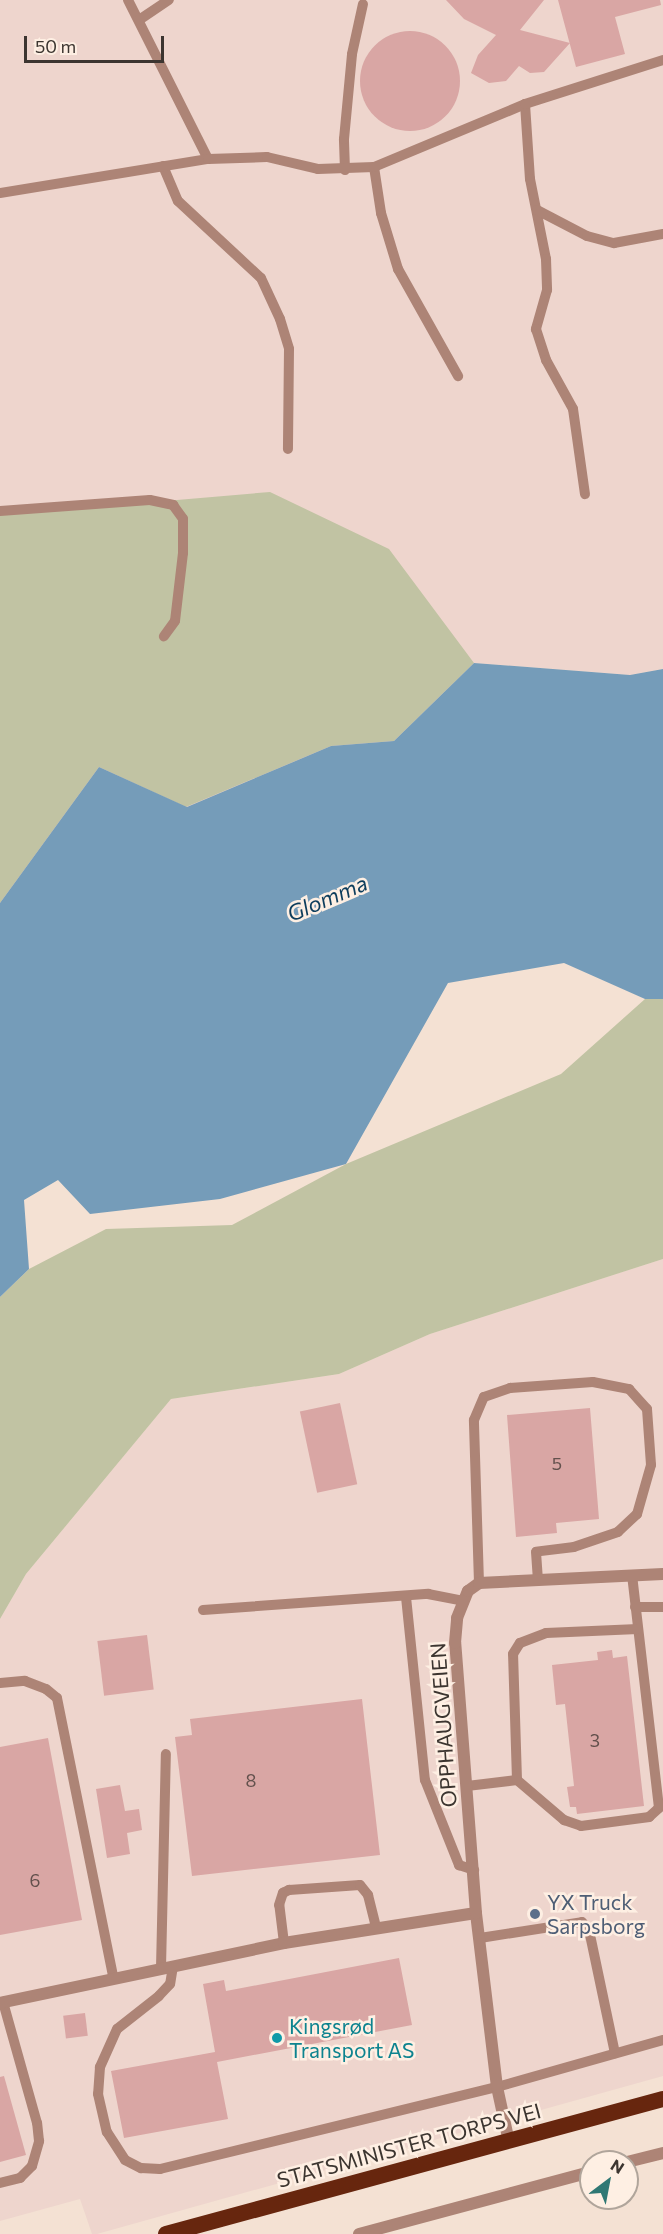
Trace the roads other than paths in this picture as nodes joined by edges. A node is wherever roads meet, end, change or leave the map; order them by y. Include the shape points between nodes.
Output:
1 (128, 0) edge
2 (169, 0) edge
3 (363, 4) dead end
4 (139, 20) junction
5 (663, 60) edge
6 (525, 104) junction
7 (208, 159) junction
8 (164, 166) junction
9 (374, 167) junction
10 (345, 170) junction
11 (0, 193) edge
12 (537, 210) junction
13 (663, 234) edge
14 (458, 376) dead end
15 (288, 449) dead end
16 (585, 494) dead end
17 (0, 511) edge
18 (164, 636) dead end
19 (663, 1574) edge
20 (632, 1576) junction
21 (538, 1578) junction
22 (479, 1583) junction
23 (406, 1597) junction
24 (463, 1601) junction
25 (635, 1607) junction
26 (663, 1607) edge
27 (203, 1610) dead end
28 (638, 1629) junction
29 (0, 1683) edge
30 (166, 1754) dead end
31 (517, 1780) junction
32 (467, 1786) junction
33 (474, 1870) junction
34 (476, 1912) junction
35 (376, 1927) junction
36 (480, 1938) junction
37 (284, 1943) junction
38 (167, 1967) junction
39 (113, 1976) junction
40 (2, 2003) edge
41 (663, 2040) edge
42 (615, 2053) junction
43 (497, 2087) junction
44 (663, 2099) edge
45 (509, 2142) junction
46 (663, 2153) edge
47 (639, 2159) edge
48 (579, 2175) edge
49 (0, 2183) edge
50 (166, 2234) edge
51 (359, 2234) edge

1 - 4 lane
2 - 4 lane
3 - 10 lane via 352,54
4 - 7 lane
5 - 6 lane
6 - 9 lane
6 - 12 lane via 530,179
7 - 8 lane
7 - 10 lane via 267,157 318,169
8 - 11 lane
8 - 15 lane via 178,201 261,278 280,320 289,349
9 - 10 lane
9 - 14 lane via 379,204 398,269
12 - 13 lane via 587,236 614,243
12 - 16 lane via 547,290 537,329 546,360 573,409
17 - 18 lane via 150,500 173,505 183,519 183,553 175,621
19 - 20 street
20 - 21 street
20 - 25 lane
21 - 22 street
21 - 22 lane via 536,1552 574,1547 618,1532 637,1514 651,1466 646,1409 629,1389 593,1382 510,1388 484,1397 474,1420
22 - 24 street
23 - 24 lane via 442,1595
23 - 27 lane
23 - 33 lane via 425,1779 459,1865
24 - 32 street, OPPHAUGVEIEN via 455,1642
25 - 26 lane
25 - 28 lane
28 - 31 lane via 546,1633 520,1643 513,1654
28 - 31 lane via 660,1799 655,1813 581,1826 564,1820
29 - 39 lane via 25,1681 57,1698
30 - 38 lane
31 - 32 lane
32 - 33 street, OPPHAUGVEIEN
33 - 34 street, OPPHAUGVEIEN
34 - 35 street
34 - 36 street, OPPHAUGVEIEN
35 - 37 street
35 - 37 lane via 368,1895 360,1885 289,1890 283,1893 279,1905
36 - 42 lane via 582,1922 589,1930
36 - 43 street, OPPHAUGVEIEN
37 - 38 street
38 - 39 street
38 - 43 lane via 170,1984 117,2029 100,2067 98,2094 108,2132 115,2149 141,2168 160,2169
39 - 40 street
40 - 49 lane via 38,2123 39,2141 32,2166 20,2178
41 - 42 lane
42 - 43 lane
43 - 45 street, OPPHAUGVEIEN
44 - 45 highway, STATSMINISTER TORPS VEI
45 - 50 highway, STATSMINISTER TORPS VEI
46 - 47 street
48 - 51 street

